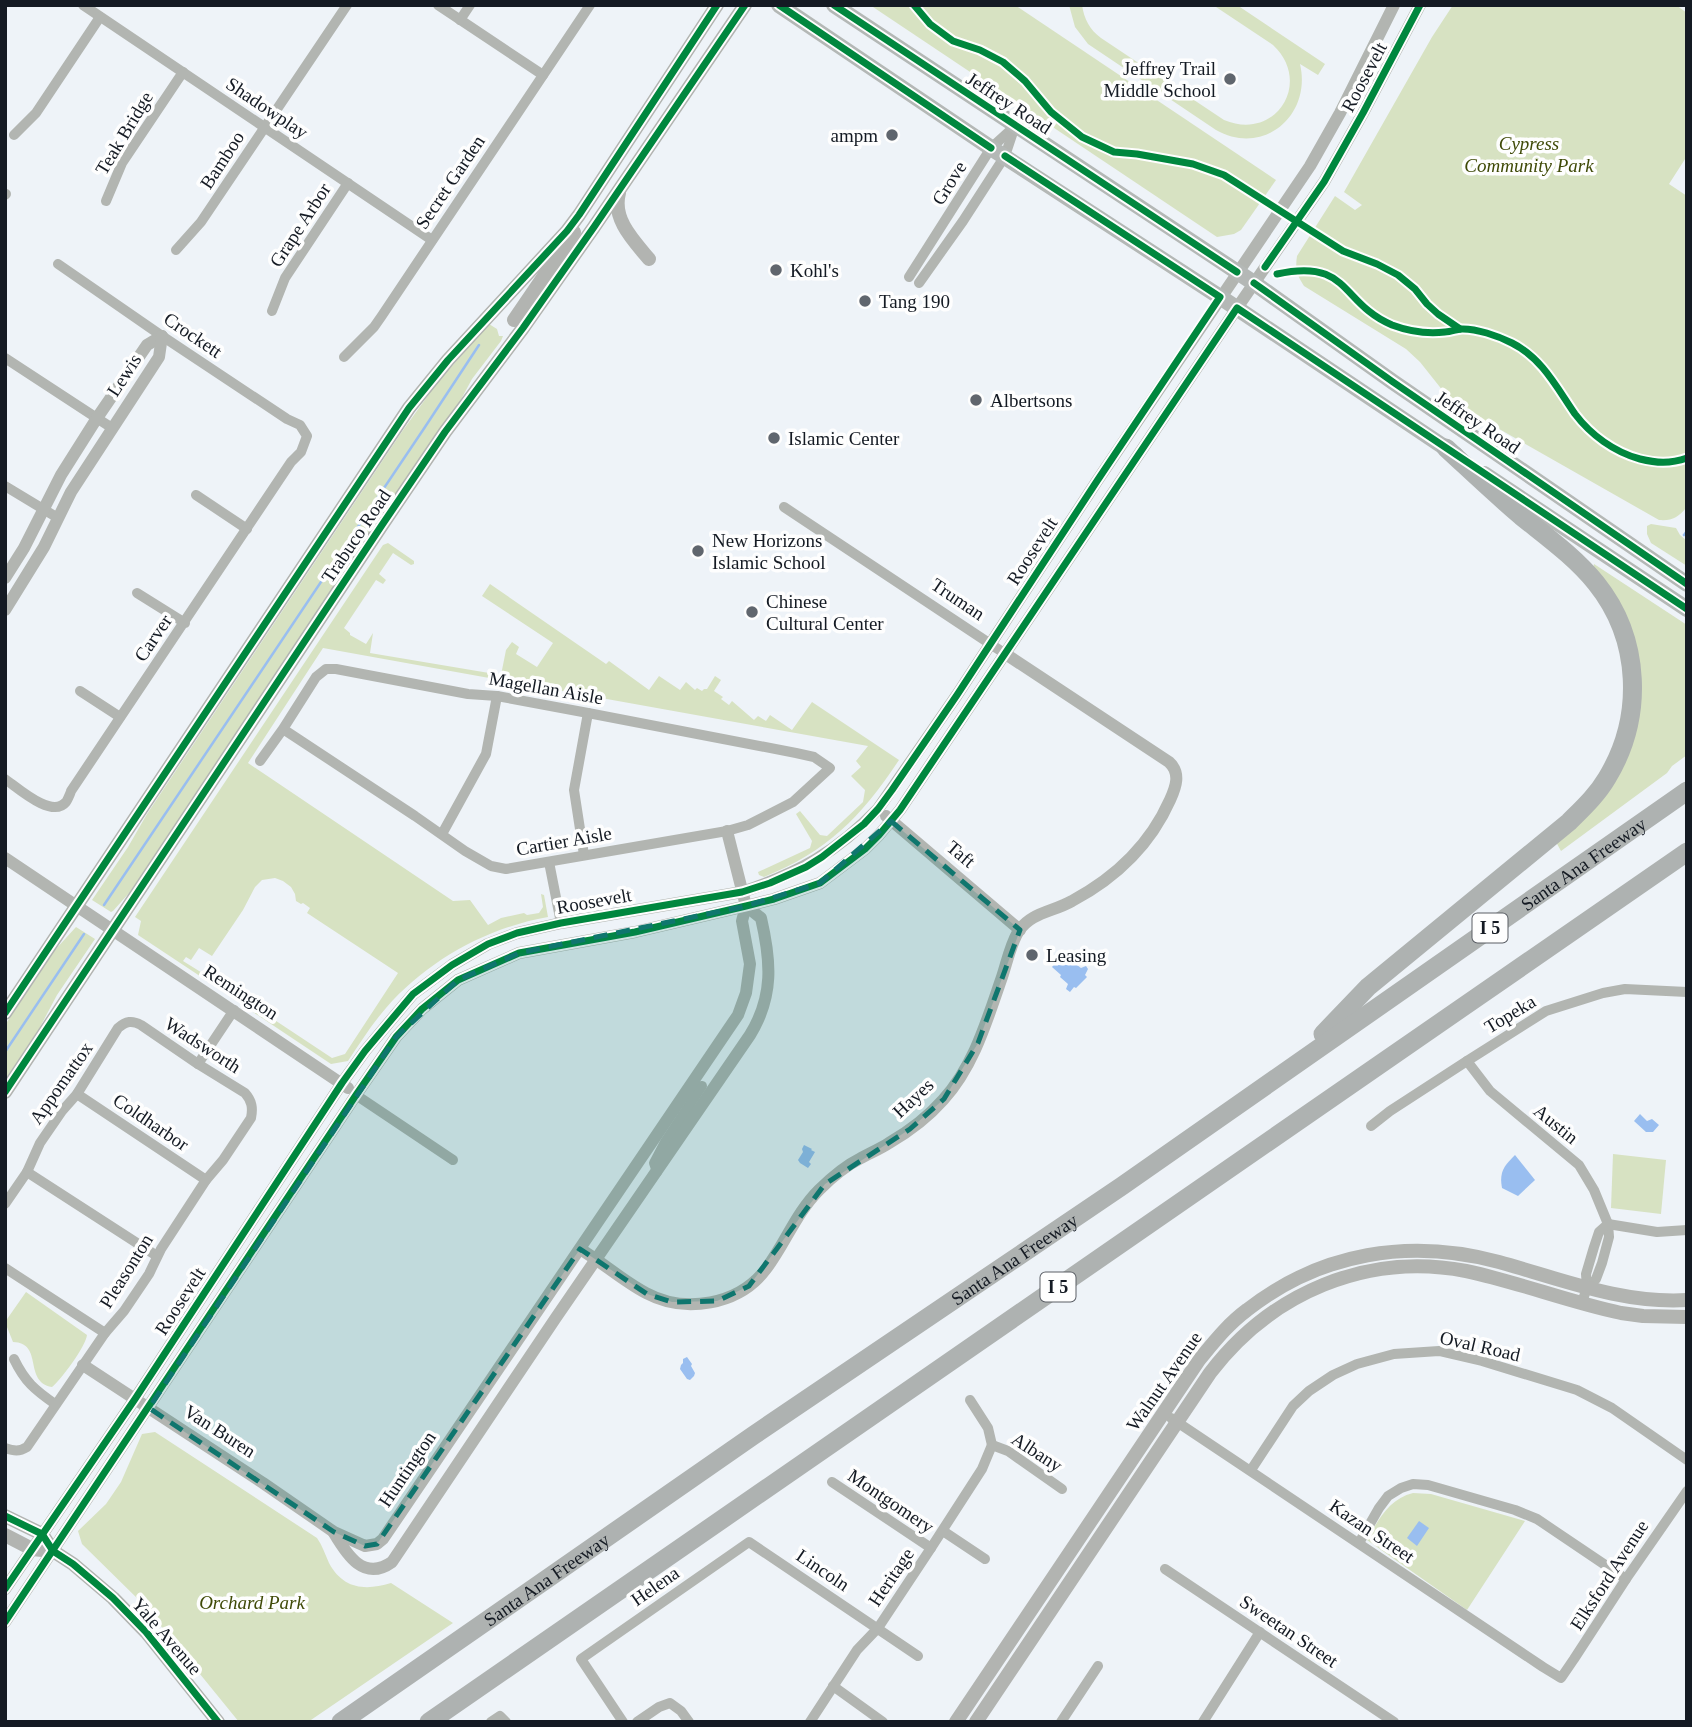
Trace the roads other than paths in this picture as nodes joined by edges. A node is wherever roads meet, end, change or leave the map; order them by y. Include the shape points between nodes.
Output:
1 (83, 5) edge
2 (347, 5) edge
3 (438, 5) edge
4 (470, 5) edge
5 (590, 5) edge
6 (717, 5) edge
7 (745, 5) edge
8 (779, 5) edge
9 (834, 5) edge
10 (1394, 5) edge
11 (1420, 5) edge
12 (100, 17) junction
13 (460, 20) junction
14 (183, 72) junction
15 (543, 75) junction
16 (1015, 126) junction
17 (264, 127) junction
18 (13, 135) dead end
19 (998, 152) junction
20 (348, 183) junction
21 (621, 187) junction
22 (106, 201) dead end
23 (579, 215) junction
24 (432, 240) junction
25 (176, 250) dead end
26 (649, 259) dead end
27 (58, 264) dead end
28 (1237, 272) junction
29 (914, 280) dead end
30 (1254, 283) junction
31 (1220, 297) junction
32 (496, 307) junction
33 (1237, 308) junction
34 (272, 311) dead end
35 (519, 324) junction
36 (162, 336) junction
37 (344, 357) dead end
38 (5, 358) edge
39 (97, 418) junction
40 (112, 428) junction
41 (307, 436) joint
42 (1446, 449) junction
43 (1097, 481) junction
44 (5, 486) edge
45 (1114, 492) junction
46 (196, 495) dead end
47 (784, 507) dead end
48 (43, 510) junction
49 (58, 518) junction
50 (247, 528) junction
51 (5, 578) edge
52 (1687, 584) edge
53 (137, 593) dead end
54 (1687, 609) edge
55 (5, 610) edge
56 (185, 623) junction
57 (990, 644) junction
58 (1004, 653) junction
59 (80, 691) dead end
60 (497, 696) junction
61 (589, 712) junction
62 (120, 718) junction
63 (283, 729) junction
64 (260, 761) dead end
65 (830, 768) joint
66 (5, 779) edge
67 (1685, 792) edge
68 (878, 809) junction
69 (891, 821) junction
70 (727, 831) junction
71 (442, 834) junction
72 (1687, 852) edge
73 (584, 855) junction
74 (5, 858) edge
75 (548, 862) junction
76 (742, 891) junction
77 (76, 906) junction
78 (746, 906) junction
79 (561, 923) junction
80 (1020, 930) junction
81 (112, 931) junction
82 (1687, 992) edge
83 (233, 1010) junction
84 (5, 1013) edge
85 (128, 1021) joint
86 (1467, 1061) junction
87 (198, 1064) junction
88 (1294, 1065) junction
89 (342, 1083) junction
90 (703, 1086) junction
91 (5, 1092) edge
92 (77, 1094) junction
93 (356, 1095) junction
94 (252, 1106) joint
95 (1371, 1126) dead end
96 (453, 1160) dead end
97 (27, 1172) junction
98 (206, 1180) junction
99 (5, 1204) edge
100 (1608, 1224) junction
101 (1687, 1230) edge
102 (580, 1249) junction
103 (1426, 1250) junction
104 (157, 1256) junction
105 (597, 1259) junction
106 (1423, 1267) junction
107 (5, 1268) edge
108 (1587, 1287) junction
109 (1687, 1300) edge
110 (1582, 1303) junction
111 (1687, 1317) edge
112 (105, 1333) junction
113 (15, 1359) dead end
114 (83, 1365) junction
115 (135, 1399) junction
116 (970, 1400) dead end
117 (55, 1404) junction
118 (149, 1408) junction
119 (1163, 1412) junction
120 (1177, 1421) junction
121 (992, 1445) junction
122 (5, 1448) edge
123 (1687, 1460) edge
124 (1251, 1470) junction
125 (832, 1482) dead end
126 (1062, 1489) dead end
127 (1687, 1491) edge
128 (5, 1516) edge
129 (943, 1531) junction
130 (334, 1532) junction
131 (42, 1534) junction
132 (5, 1535) edge
133 (749, 1542) joint
134 (1359, 1544) junction
135 (931, 1548) junction
136 (32, 1549) junction
137 (53, 1551) junction
138 (985, 1559) dead end
139 (1165, 1569) dead end
140 (1626, 1579) junction
141 (5, 1589) edge
142 (5, 1622) edge
143 (878, 1628) junction
144 (1260, 1632) junction
145 (918, 1656) dead end
146 (1098, 1666) dead end
147 (1561, 1678) joint
148 (833, 1686) junction
149 (218, 1722) edge
150 (341, 1722) edge
151 (429, 1722) edge
152 (491, 1722) edge
153 (506, 1722) edge
154 (623, 1722) edge
155 (637, 1722) edge
156 (689, 1722) edge
157 (810, 1722) edge
158 (883, 1722) edge
159 (956, 1722) edge
160 (976, 1722) edge
161 (1061, 1722) edge
162 (1203, 1722) edge
163 (1394, 1722) edge

1 - 12 street, Shadowplay
2 - 17 street, Bamboo
3 - 13 street
4 - 13 street
5 - 15 street, Secret Garden
6 - 23 main road, Trabuco Road
7 - 21 main road, Trabuco Road
8 - 19 main road, Jeffrey Road
9 - 16 main road, Jeffrey Road
10 - 28 street, Roosevelt via 1325,140
11 - 30 street, Roosevelt via 1324,182
12 - 14 street, Shadowplay
12 - 18 street via 36,113
13 - 15 street
14 - 17 street, Shadowplay
14 - 22 street, Teak Bridge via 122,163
15 - 24 street, Secret Garden
16 - 19 street, Grove
16 - 28 main road, Jeffrey Road
17 - 20 street, Shadowplay
17 - 25 street, Bamboo via 201,222
19 - 29 street, Grove
19 - 31 main road, Jeffrey Road
20 - 24 street, Shadowplay
20 - 34 street, Grape Arbor via 285,278
21 - 26 main road via 618,213 627,233
21 - 35 main road, Trabuco Road
23 - 32 main road, Trabuco Road
23 - 35 main road via 573,234
24 - 37 street, Secret Garden via 374,327
27 - 36 street, Crockett
28 - 30 main road, Jeffrey Road
28 - 31 street, Roosevelt
30 - 33 street, Roosevelt
30 - 52 main road, Jeffrey Road
31 - 33 main road, Jeffrey Road
31 - 43 street, Roosevelt
32 - 35 main road
32 - 77 main road, Trabuco Road via 409,408
33 - 42 main road, Jeffrey Road
33 - 45 street, Roosevelt
35 - 81 main road, Trabuco Road
36 - 39 street, Lewis via 147,345
36 - 40 street, Lewis via 159,357
36 - 41 street, Crockett via 300,425
38 - 39 street
39 - 40 street
39 - 48 street, Lewis
40 - 49 street, Lewis
41 - 50 street, Carver via 301,452
42 - 54 main road, Jeffrey Road
42 - 88 highway via 1566,553 1604,595 1629,650 1633,673 1629,727 1607,778 1592,799 1368,987
43 - 45 street
43 - 57 street, Roosevelt
44 - 48 street
45 - 58 street, Roosevelt
46 - 50 street
47 - 57 street, Truman
48 - 49 street
48 - 51 street, Lewis
49 - 55 street, Lewis
50 - 56 street, Carver
53 - 56 street
56 - 62 street, Carver
57 - 58 street, Truman
57 - 68 street, Roosevelt
58 - 69 street, Roosevelt
58 - 80 street, Truman via 1170,762 1177,772 1161,819 1132,858 1072,902 1040,913
59 - 62 street
60 - 61 street, Magellan Aisle
60 - 63 street, Magellan Aisle via 326,669
60 - 71 street via 486,754
61 - 65 street, Magellan Aisle via 814,757
61 - 73 street via 574,790
62 - 66 street, Carver via 67,802 46,806
63 - 64 street
63 - 71 street, Cartier Aisle
65 - 70 street, Cartier Aisle via 793,802
67 - 88 highway, Santa Ana Freeway / I 5
68 - 69 street, Taft
68 - 76 street, Roosevelt via 814,862
69 - 78 street, Roosevelt via 865,849 820,883
69 - 80 street, Taft
70 - 73 street, Cartier Aisle
70 - 76 street, Huntington
71 - 75 street, Cartier Aisle via 491,866 506,869
72 - 151 highway, I 5
73 - 75 street, Cartier Aisle
74 - 77 street, Remington
75 - 79 street
76 - 78 street, Huntington
76 - 79 street, Roosevelt
77 - 81 street, Remington
77 - 84 main road, Trabuco Road
78 - 90 street, Huntington via 742,921 750,964 746,993
78 - 90 street, Huntington via 761,918 769,959 767,992 757,1023
78 - 93 street, Roosevelt via 519,953 458,980 396,1038
79 - 89 street, Roosevelt via 488,944 452,965 413,994
80 - 105 street, Hayes via 978,1043 944,1099 888,1144 857,1159 825,1184 749,1286 717,1301 672,1302 647,1294
81 - 83 street, Remington
81 - 91 main road, Trabuco Road
82 - 86 street, Topeka via 1625,989 1603,993 1546,1011
83 - 87 street
83 - 89 street, Remington
85 - 87 street, Wadsworth via 135,1021
85 - 92 street, Appomattox via 118,1027
86 - 95 street, Topeka
86 - 100 street, Austin via 1490,1091 1579,1165
87 - 94 street, Wadsworth via 245,1093
88 - 150 highway, Santa Ana Freeway / I 5
89 - 93 street, Remington
89 - 115 street, Roosevelt
90 - 102 street, Huntington
90 - 105 street, Huntington via 657,1172
92 - 97 street, Appomattox via 40,1143
92 - 98 street, Coldharbor
93 - 96 street, Remington
93 - 118 street, Roosevelt
94 - 98 street, Pleasonton via 249,1122
97 - 99 street, Appomattox
97 - 104 street
98 - 104 street, Pleasonton
100 - 101 street via 1657,1232
100 - 108 street via 1599,1232 1586,1274
102 - 105 street, Hayes
102 - 130 street, Huntington via 383,1539 365,1546
103 - 106 main road
103 - 108 main road, Walnut Avenue via 1482,1258
103 - 119 main road, Walnut Avenue via 1383,1252 1341,1261 1277,1289 1217,1338
104 - 112 street, Pleasonton
105 - 130 street, Huntington via 392,1562 377,1569 365,1568 352,1560
106 - 110 main road, Walnut Avenue via 1475,1273
106 - 120 main road, Walnut Avenue via 1348,1276 1279,1307 1230,1349
107 - 112 street
108 - 109 main road, Walnut Avenue via 1645,1300
108 - 110 street
110 - 111 main road, Walnut Avenue via 1643,1317
112 - 114 street, Pleasonton
113 - 117 street via 34,1389
114 - 115 street, Van Buren
114 - 117 street, Pleasonton
115 - 118 street, Van Buren
115 - 131 street, Roosevelt
116 - 121 street via 988,1428
117 - 122 street, Pleasonton via 27,1447
118 - 130 street, Van Buren
118 - 137 street, Roosevelt
119 - 120 street, Kazan Street
119 - 159 main road, Walnut Avenue
120 - 124 street, Kazan Street
120 - 160 main road, Walnut Avenue
121 - 126 street, Albany
121 - 129 street, Heritage
123 - 124 street, Oval Road via 1612,1408 1577,1390 1439,1351 1394,1354 1333,1375 1293,1406
124 - 134 street, Kazan Street
125 - 135 street, Montgomery
127 - 140 street, Elksford Avenue
128 - 131 main road
129 - 135 street, Heritage
129 - 138 street
131 - 136 street, Roosevelt
131 - 137 main road, Yale Avenue
132 - 136 main road
133 - 143 street, Lincoln
133 - 154 street, Helena via 581,1660
134 - 140 street via 1388,1496 1413,1484 1428,1485 1536,1519
134 - 147 street, Kazan Street
135 - 143 street, Heritage
136 - 137 main road
136 - 141 street, Roosevelt
137 - 142 street, Roosevelt
137 - 149 main road, Yale Avenue via 131,1616
139 - 144 street, Sweetan Street
140 - 147 street, Elksford Avenue
143 - 145 street, Lincoln
143 - 148 street, Heritage
144 - 162 street
144 - 163 street, Sweetan Street
146 - 161 street
148 - 157 street, Heritage
148 - 158 street
152 - 153 street via 501,1716
155 - 156 street via 670,1703

